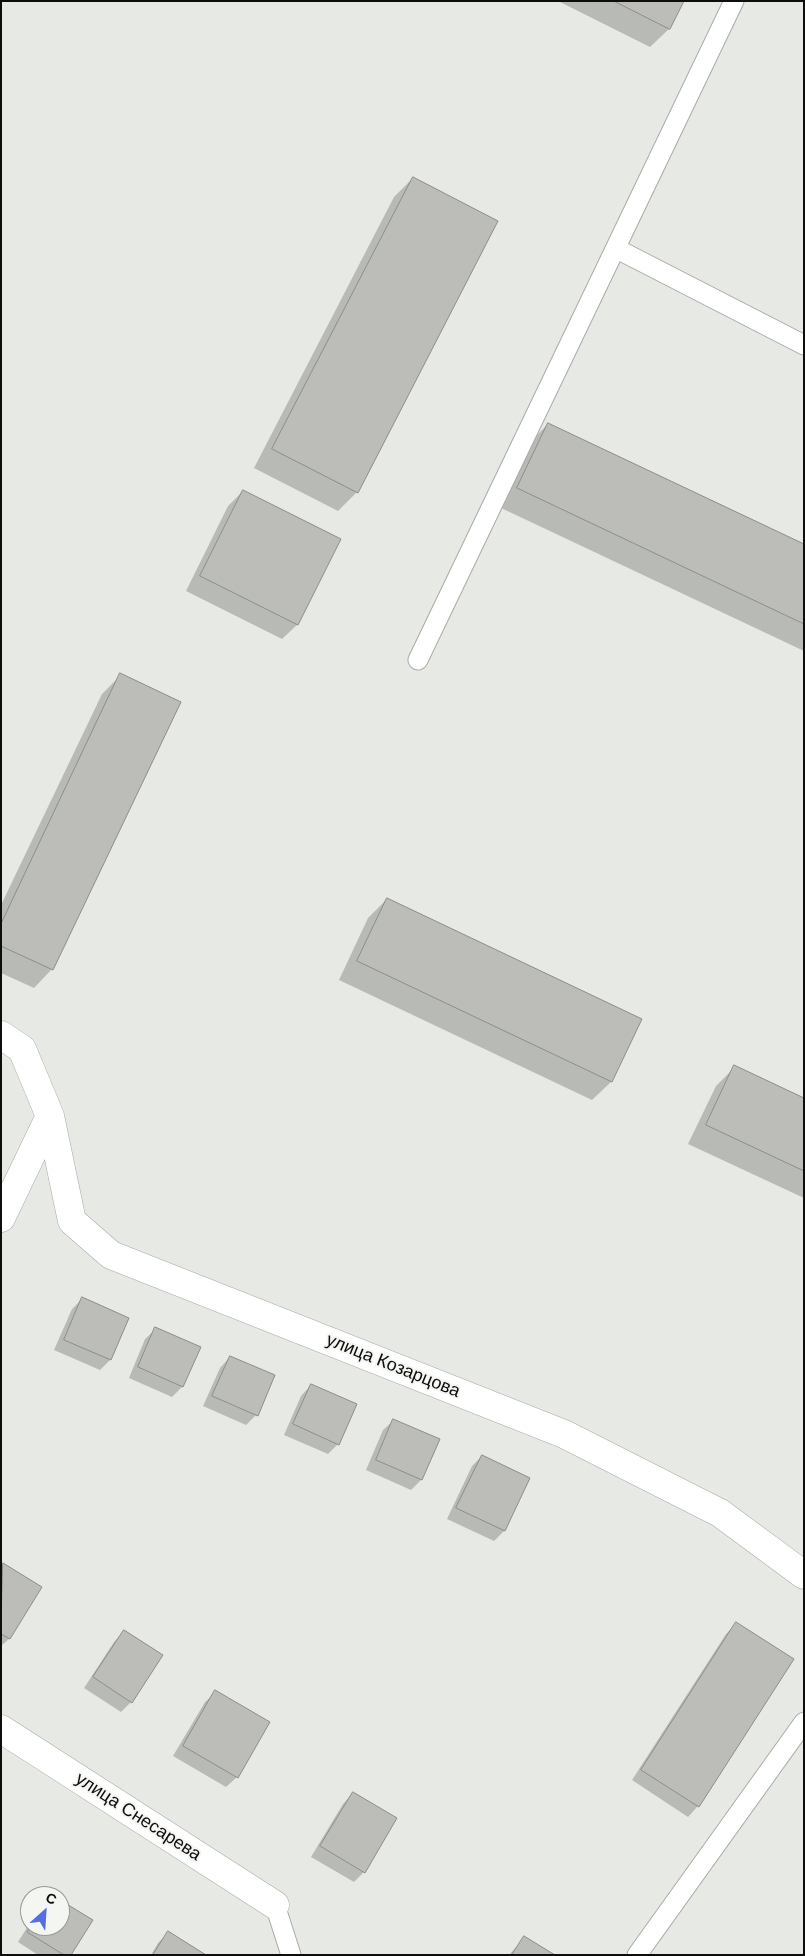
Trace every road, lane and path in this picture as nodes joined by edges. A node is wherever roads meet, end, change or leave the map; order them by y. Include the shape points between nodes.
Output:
1 (734, 1) edge
2 (617, 249) junction
3 (804, 345) edge
4 (418, 660) dead end
5 (1, 1035) edge
6 (50, 1116) junction
7 (1, 1218) edge
8 (804, 1575) edge
9 (804, 1722) edge
10 (1, 1729) edge
11 (275, 1905) joint
12 (291, 1955) edge
13 (638, 1955) edge

1 - 2 lane
2 - 3 lane
2 - 4 lane
5 - 6 street, улица Козарцова via 22,1048
6 - 7 street
6 - 8 street, улица Козарцова via 72,1220 111,1255 564,1434 720,1513
9 - 13 lane
10 - 11 street, улица Снесарева
11 - 12 lane

